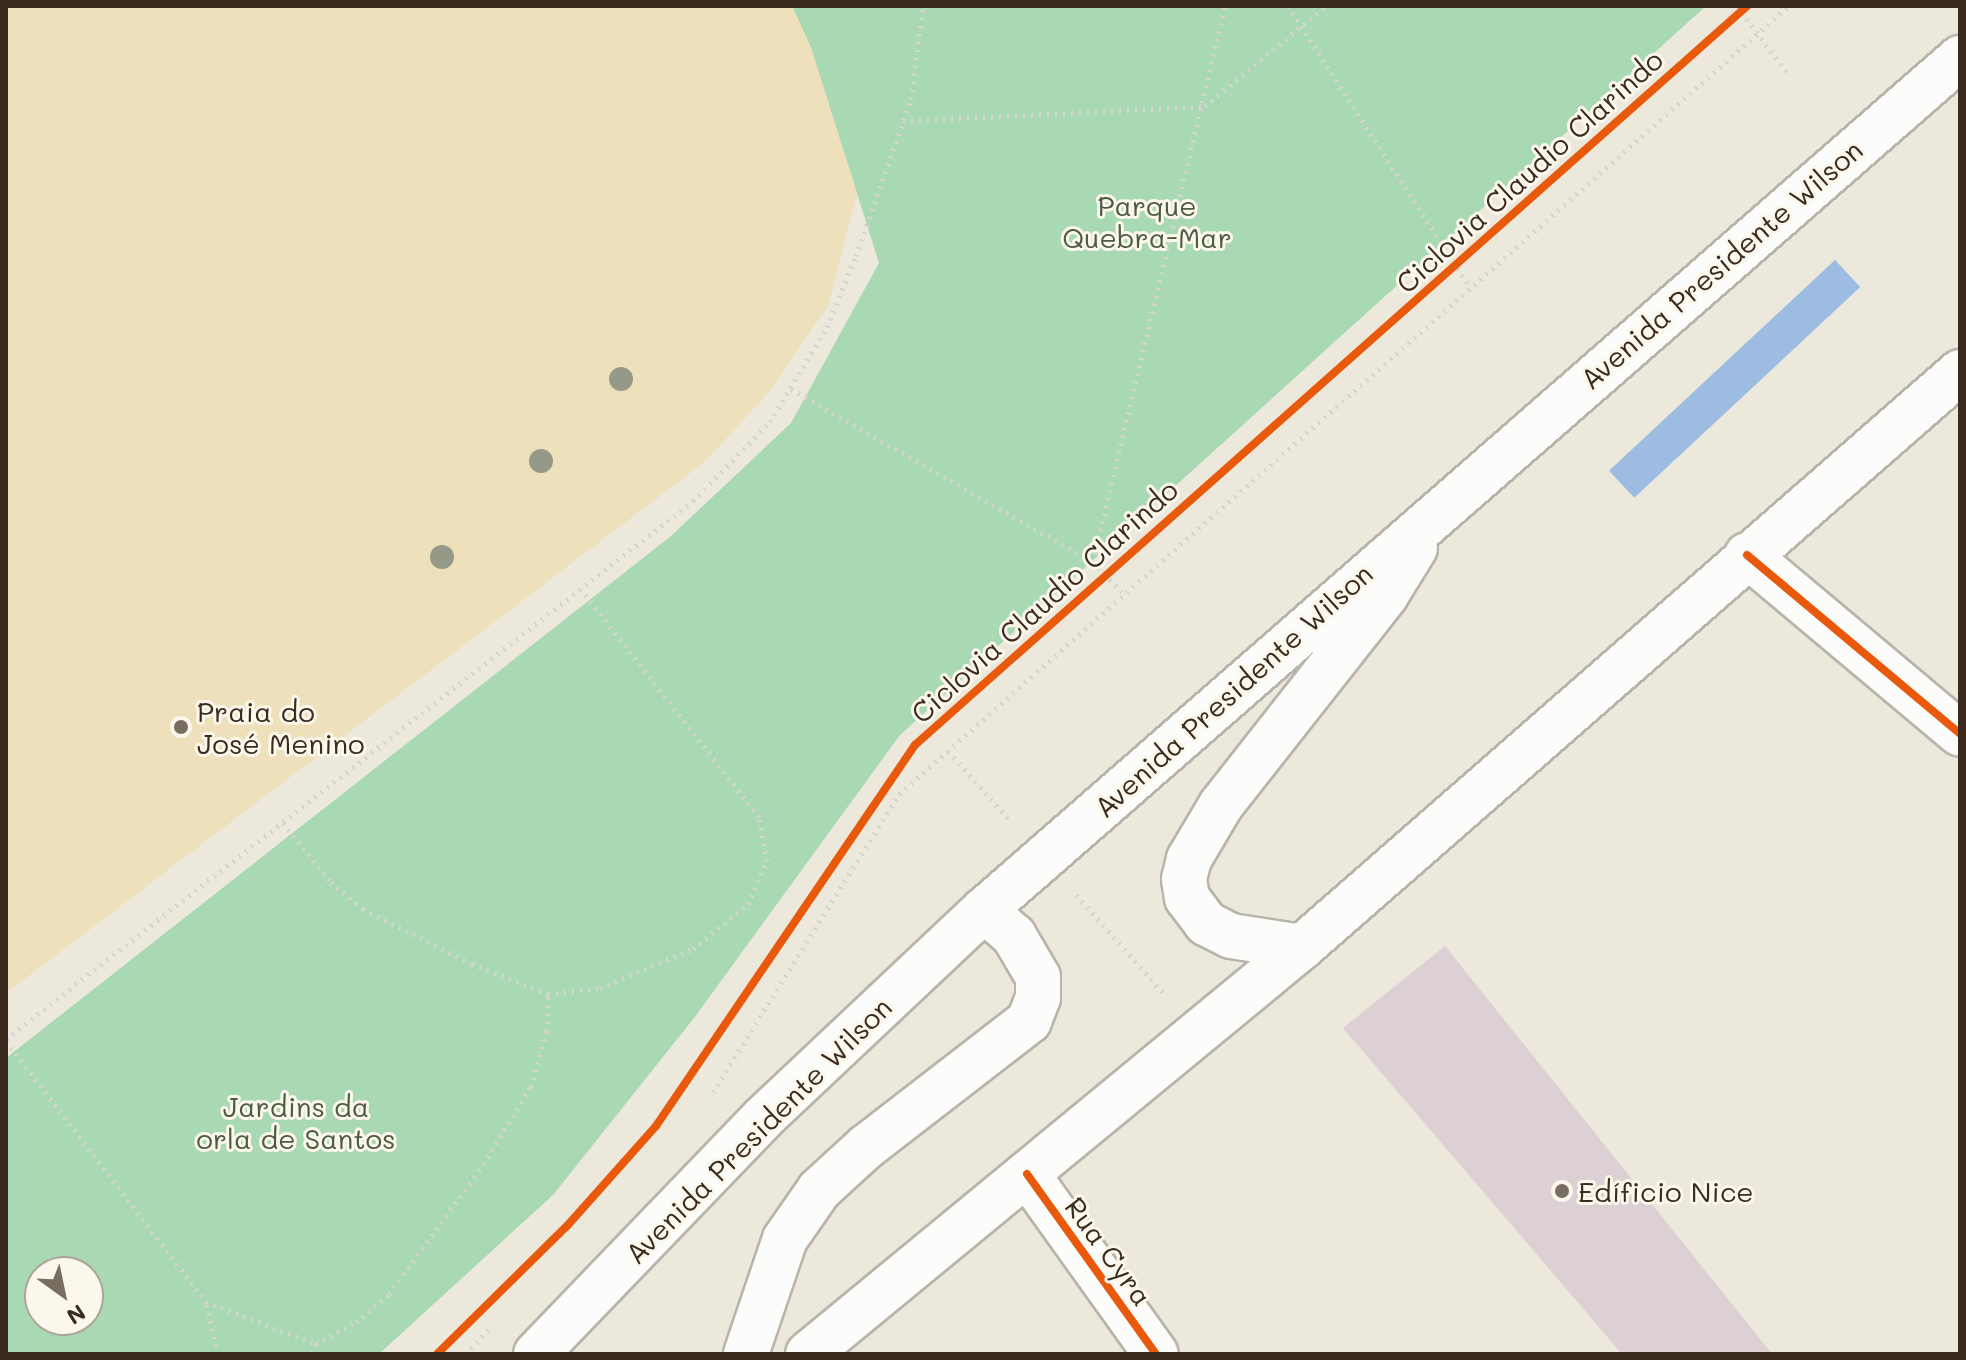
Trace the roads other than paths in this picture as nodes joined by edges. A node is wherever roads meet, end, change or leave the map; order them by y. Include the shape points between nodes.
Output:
1 (1960, 58) edge
2 (1960, 372) edge
3 (1439, 508) junction
4 (1747, 555) junction
5 (1960, 734) edge
6 (984, 910) junction
7 (1302, 947) junction
8 (1027, 1174) junction
9 (536, 1354) edge
10 (746, 1354) edge
11 (808, 1354) edge
12 (1156, 1354) edge

1 - 3 main road, Avenida Presidente Wilson
2 - 4 main road
3 - 6 main road, Avenida Presidente Wilson
3 - 7 main road via 1386,595 1221,805 1189,859 1187,898 1206,923 1231,936
4 - 5 main road
4 - 7 main road
6 - 9 main road, Avenida Presidente Wilson via 763,1118
6 - 10 main road via 1014,936 1038,977 1038,998 1029,1021 989,1057 866,1147 819,1190 785,1239
7 - 8 main road
8 - 11 main road
8 - 12 main road, Rua Cyra

